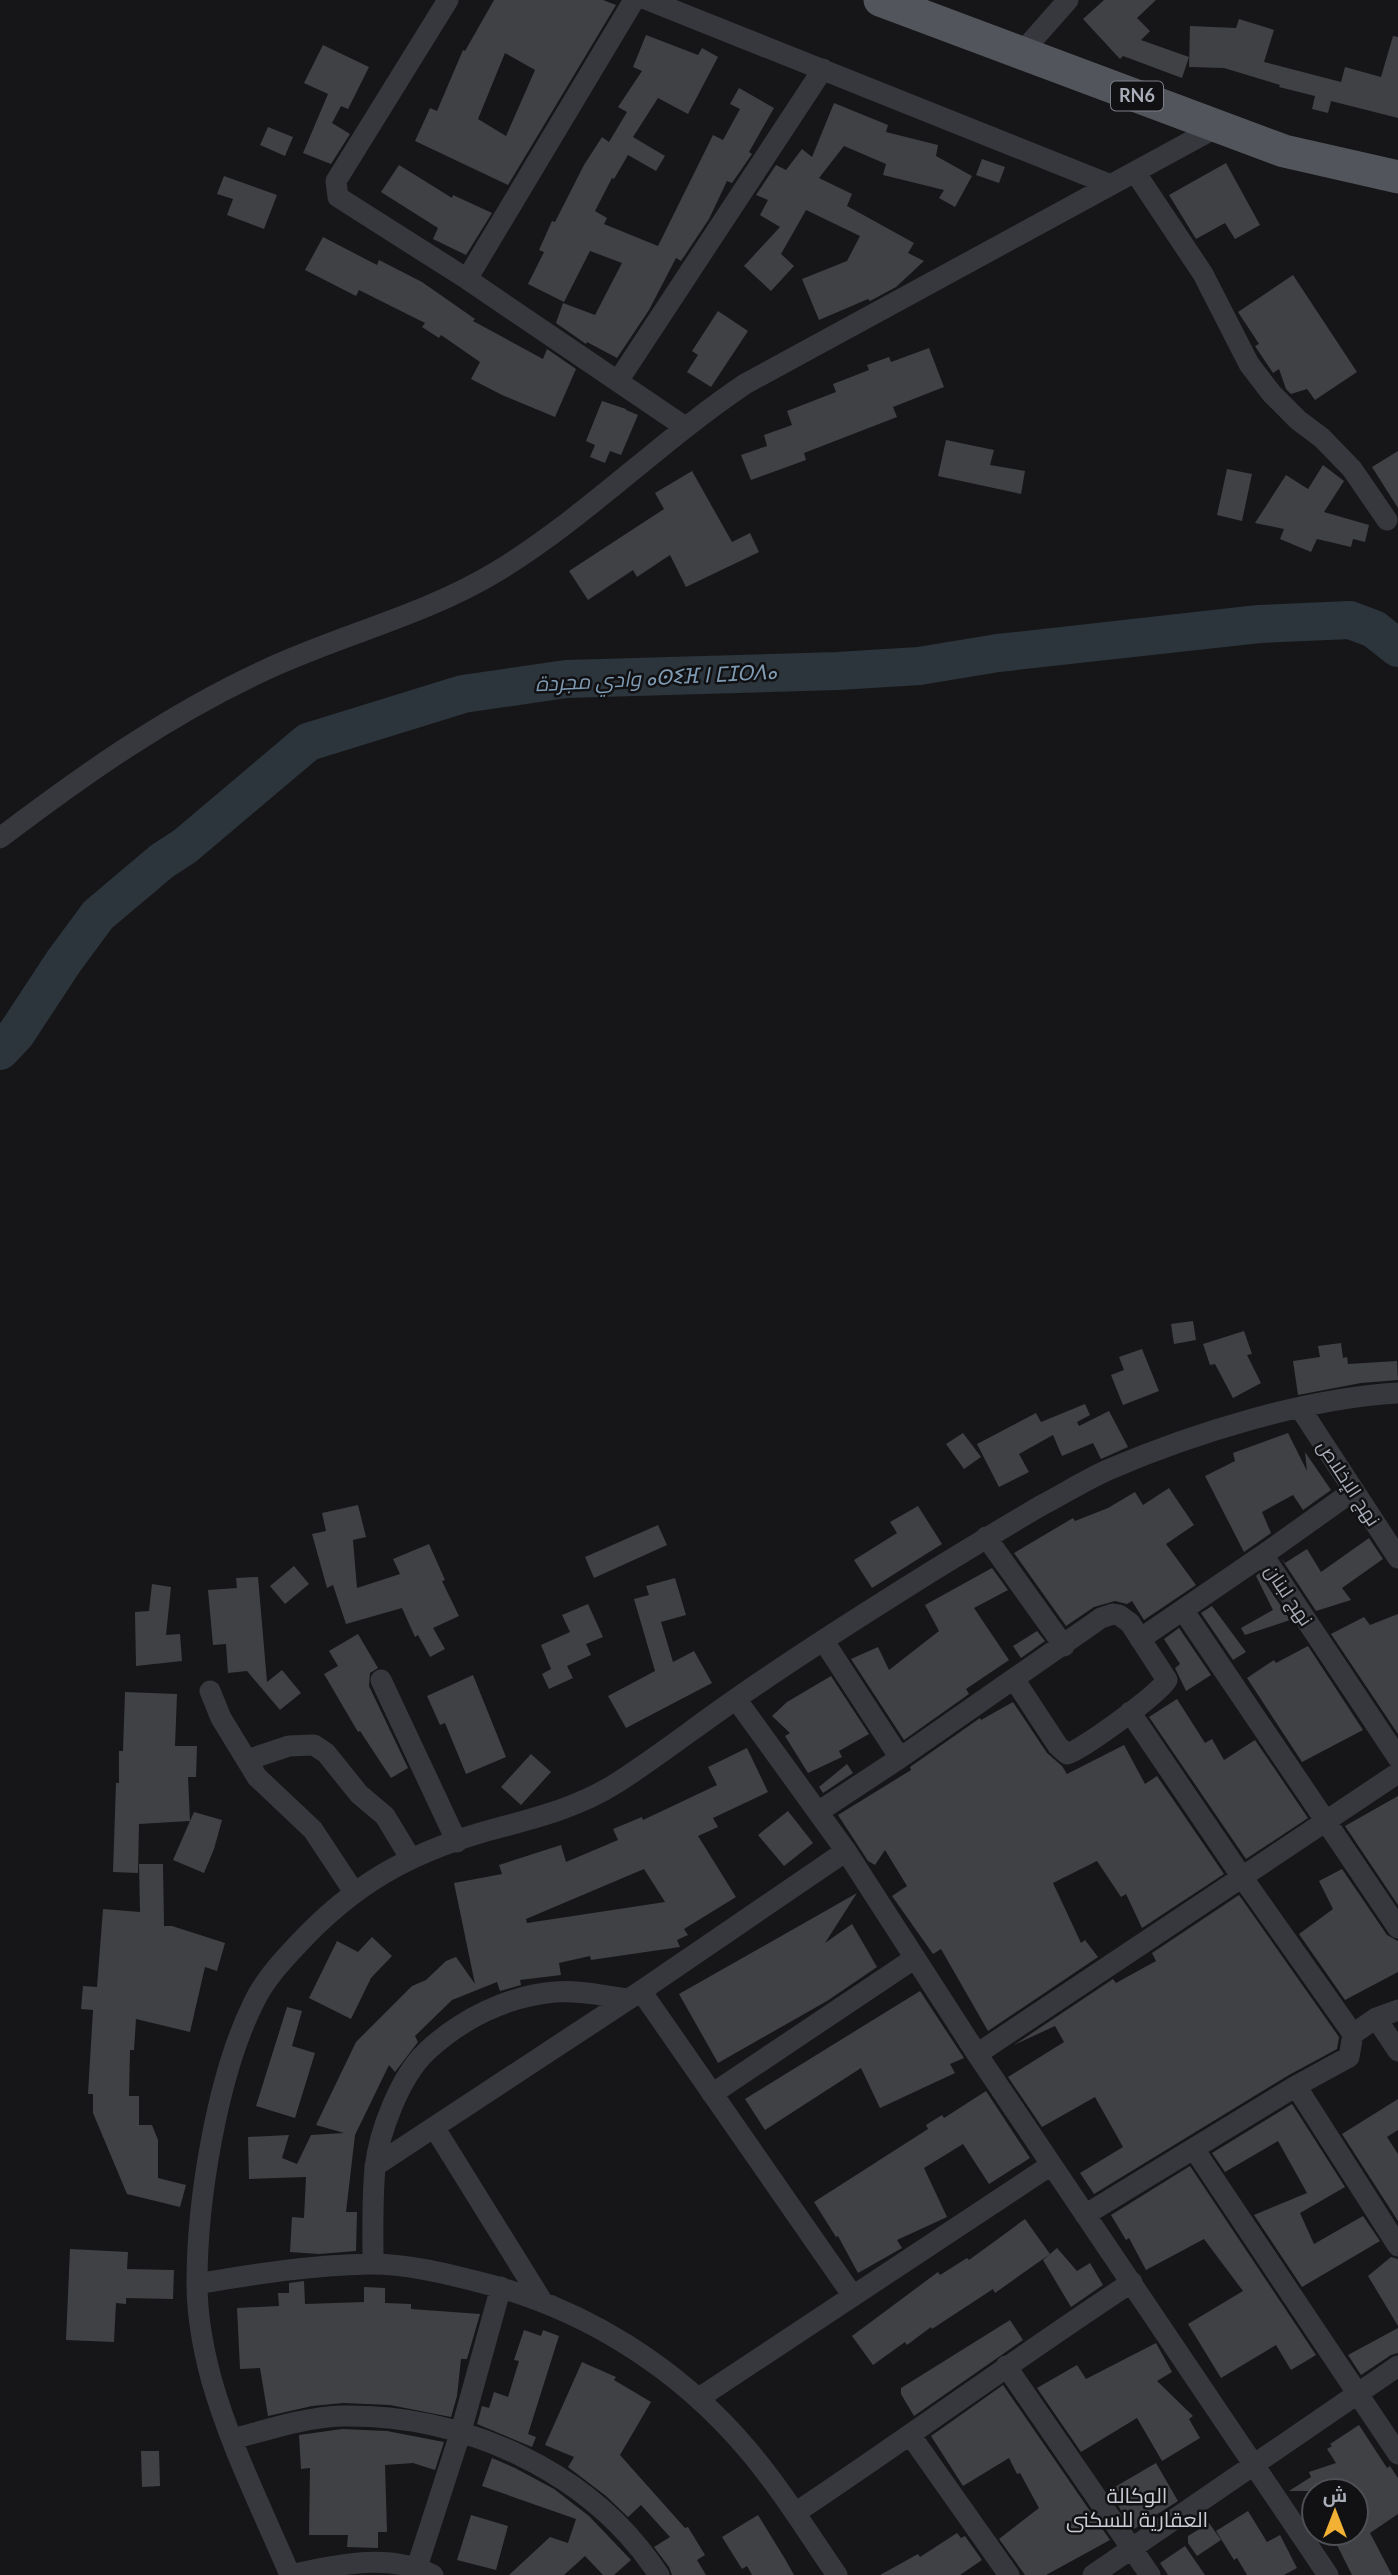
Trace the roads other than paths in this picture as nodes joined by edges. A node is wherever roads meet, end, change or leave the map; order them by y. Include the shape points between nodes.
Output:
1 (448, 0) edge
2 (634, 0) edge
3 (648, 0) edge
4 (880, 0) edge
5 (1068, 0) edge
6 (1022, 52) junction
7 (823, 69) junction
8 (1219, 126) junction
9 (1135, 172) junction
10 (1398, 177) edge
11 (1111, 184) junction
12 (467, 279) junction
13 (618, 381) junction
14 (685, 426) junction
15 (1387, 520) dead end
16 (0, 838) edge
17 (1398, 1392) edge
18 (1300, 1408) junction
19 (1353, 1491) junction
20 (986, 1537) junction
21 (1263, 1555) junction
22 (1398, 1558) edge
23 (1183, 1610) junction
24 (1140, 1639) junction
25 (822, 1640) junction
26 (1064, 1646) junction
27 (1014, 1679) junction
28 (382, 1681) dead end
29 (210, 1691) dead end
30 (736, 1699) junction
31 (1130, 1712) junction
32 (900, 1758) junction
33 (1398, 1758) edge
34 (247, 1760) junction
35 (1398, 1773) edge
36 (818, 1812) junction
37 (1326, 1820) junction
38 (457, 1842) junction
39 (846, 1851) junction
40 (411, 1859) junction
41 (1242, 1877) junction
42 (354, 1892) junction
43 (1398, 1928) edge
44 (915, 1958) junction
45 (635, 1995) junction
46 (1398, 2010) edge
47 (1376, 2018) junction
48 (1353, 2034) junction
49 (1398, 2051) edge
50 (977, 2054) junction
51 (1296, 2086) junction
52 (712, 2094) junction
53 (434, 2127) junction
54 (1194, 2149) junction
55 (1051, 2165) junction
56 (375, 2166) junction
57 (1084, 2214) junction
58 (1398, 2246) edge
59 (373, 2264) junction
60 (1132, 2282) junction
61 (197, 2284) junction
62 (501, 2287) junction
63 (853, 2296) junction
64 (542, 2301) junction
65 (1006, 2366) junction
66 (1398, 2366) edge
67 (1358, 2393) junction
68 (699, 2398) junction
69 (461, 2431) junction
70 (911, 2436) junction
71 (232, 2439) junction
72 (1398, 2454) edge
73 (1254, 2464) junction
74 (795, 2513) junction
75 (1132, 2549) junction
76 (425, 2572) edge
77 (290, 2575) edge
78 (659, 2575) edge
79 (837, 2575) edge
80 (1009, 2575) edge
81 (1093, 2575) edge
82 (1150, 2575) edge
83 (1328, 2575) edge

1 - 12 street via 336,187 338,197
2 - 12 street
3 - 7 street
4 - 6 main road, RN6
5 - 6 street
6 - 8 main road, RN6
7 - 11 street
7 - 13 street
8 - 9 street
8 - 10 main road, RN6 via 1284,151
9 - 11 street
9 - 15 street via 1203,274 1249,364 1272,394 1352,469
11 - 14 street via 745,384
12 - 13 street
13 - 14 street
14 - 16 street via 554,532 496,572 434,604 264,670 184,712 68,787
17 - 18 street
18 - 19 street, نهج الإخلاص
18 - 20 street via 1215,1431 1107,1470
19 - 21 street
19 - 22 street, نهج الإخلاص
20 - 25 street
20 - 26 street
21 - 23 street, نهج لبنان
21 - 33 street, نهج لبنان
23 - 24 street, نهج لبنان
23 - 37 street
24 - 26 street via 1125,1618 1113,1614
24 - 31 street via 1167,1680
25 - 30 street
25 - 32 street
26 - 27 street
27 - 31 street via 1067,1754
27 - 32 street
28 - 38 street
29 - 34 street
30 - 36 street
30 - 38 street via 603,1791 573,1806
31 - 41 street
32 - 36 street
34 - 40 street via 289,1746 314,1745 385,1816
34 - 42 street via 257,1776 313,1830
35 - 37 street
36 - 39 street
37 - 41 street
37 - 43 street
38 - 40 street
39 - 44 street
39 - 45 street
40 - 42 street
41 - 48 street
41 - 50 street
42 - 61 street via 283,1959 255,1998 219,2104 207,2173
44 - 50 street
44 - 52 street
45 - 52 street
45 - 53 street
45 - 56 street via 575,1991 530,1995 500,2004 457,2028 424,2054 402,2087 386,2122
46 - 47 street
47 - 48 street
47 - 49 street
48 - 51 street via 1349,2057
50 - 55 street
51 - 54 street
51 - 58 street
52 - 63 street
53 - 56 street
53 - 64 street
54 - 57 street
54 - 67 street
55 - 57 street
55 - 63 street
56 - 59 street
57 - 60 street
59 - 61 street via 287,2269
59 - 62 street via 433,2270
60 - 65 street
60 - 73 street
61 - 71 street via 199,2322 211,2378
62 - 64 street
62 - 69 street
63 - 68 street
64 - 68 street via 634,2348
65 - 70 street
65 - 75 street
66 - 67 street
67 - 72 street
67 - 73 street
68 - 74 street via 748,2450
69 - 71 street via 403,2419 340,2416
69 - 76 street
69 - 78 street via 546,2469 603,2510
70 - 74 street
70 - 80 street
71 - 77 street
73 - 75 street
73 - 83 street
74 - 79 street
75 - 81 street
75 - 82 street
76 - 77 street via 349,2562

